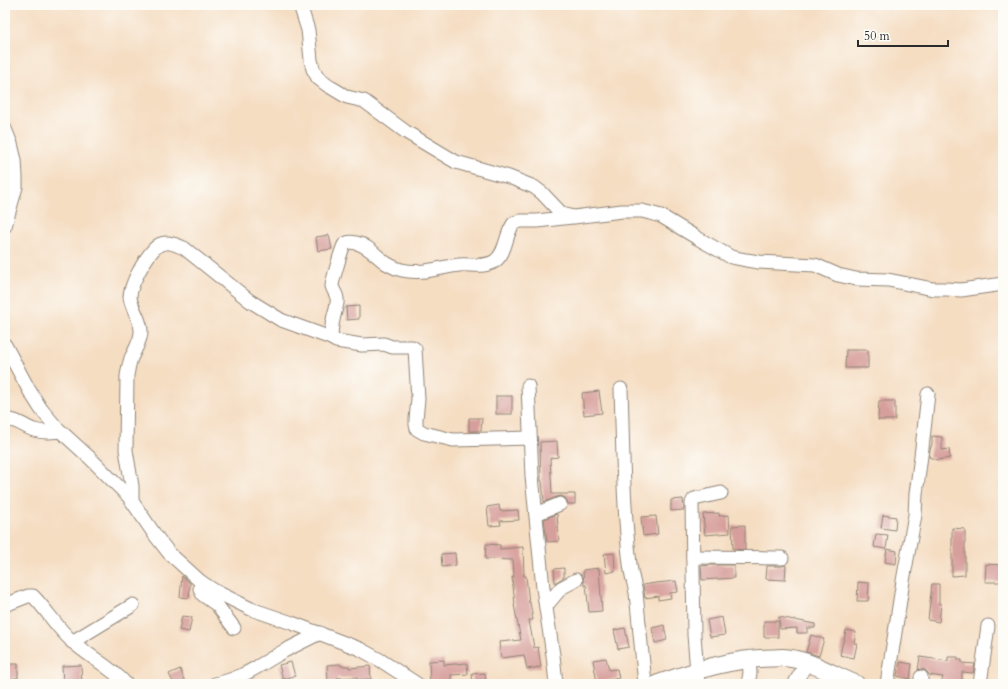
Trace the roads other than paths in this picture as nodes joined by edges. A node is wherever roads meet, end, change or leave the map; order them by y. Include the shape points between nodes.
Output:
1 (300, 5) edge
2 (5, 129) edge
3 (574, 217) junction
4 (5, 226) edge
5 (1003, 284) edge
6 (331, 338) junction
7 (5, 345) edge
8 (528, 386) dead end
9 (621, 389) dead end
10 (928, 394) dead end
11 (5, 420) edge
12 (59, 431) junction
13 (530, 438) junction
14 (721, 493) dead end
15 (132, 501) junction
16 (560, 504) dead end
17 (536, 514) junction
18 (693, 557) junction
19 (782, 558) dead end
20 (576, 580) dead end
21 (201, 582) junction
22 (5, 605) edge
23 (133, 605) dead end
24 (546, 606) junction
25 (988, 626) dead end
26 (234, 628) dead end
27 (320, 633) junction
28 (72, 642) junction
29 (749, 659) junction
30 (807, 663) junction
31 (697, 677) edge
32 (126, 684) edge
33 (215, 684) edge
34 (417, 684) edge
35 (556, 684) edge
36 (645, 684) edge
37 (657, 684) edge
38 (748, 684) edge
39 (796, 684) edge
40 (856, 684) edge
41 (887, 684) edge
42 (980, 684) edge

1 - 3 street via 308,30 313,69 318,78 327,85 347,98 364,101 448,159 534,187 560,212
2 - 4 street via 15,160 16,187
3 - 5 street via 642,211 661,216 731,257 759,262 815,265 838,275 856,279 888,280 933,289 961,290
3 - 6 street via 514,223 503,251 491,263 460,265 422,272 401,270 386,263 361,245 345,244 332,283 338,298
6 - 13 street via 362,346 384,344 414,348 418,399 417,430 453,440
6 - 15 street via 281,320 258,306 184,248 167,242 156,247 134,280 130,296 141,330 127,376 126,450
7 - 12 street via 29,390
8 - 13 street
9 - 36 street via 628,550 635,584
10 - 41 street via 915,515
11 - 12 street via 12,420 41,432
12 - 15 street
13 - 17 street
14 - 18 street via 693,500
15 - 21 street via 169,553
16 - 17 street
17 - 24 street
18 - 19 street
18 - 31 street
20 - 24 street via 561,588
21 - 26 street via 200,589 203,595 217,605
21 - 27 street via 251,609
22 - 28 street via 33,596
23 - 28 street
24 - 35 street
25 - 42 street
27 - 33 street via 240,677
27 - 34 street via 360,649
28 - 32 street via 109,667
29 - 30 street via 787,658
29 - 31 street via 720,665
29 - 38 street
30 - 39 street
30 - 40 street
31 - 37 street via 688,673

